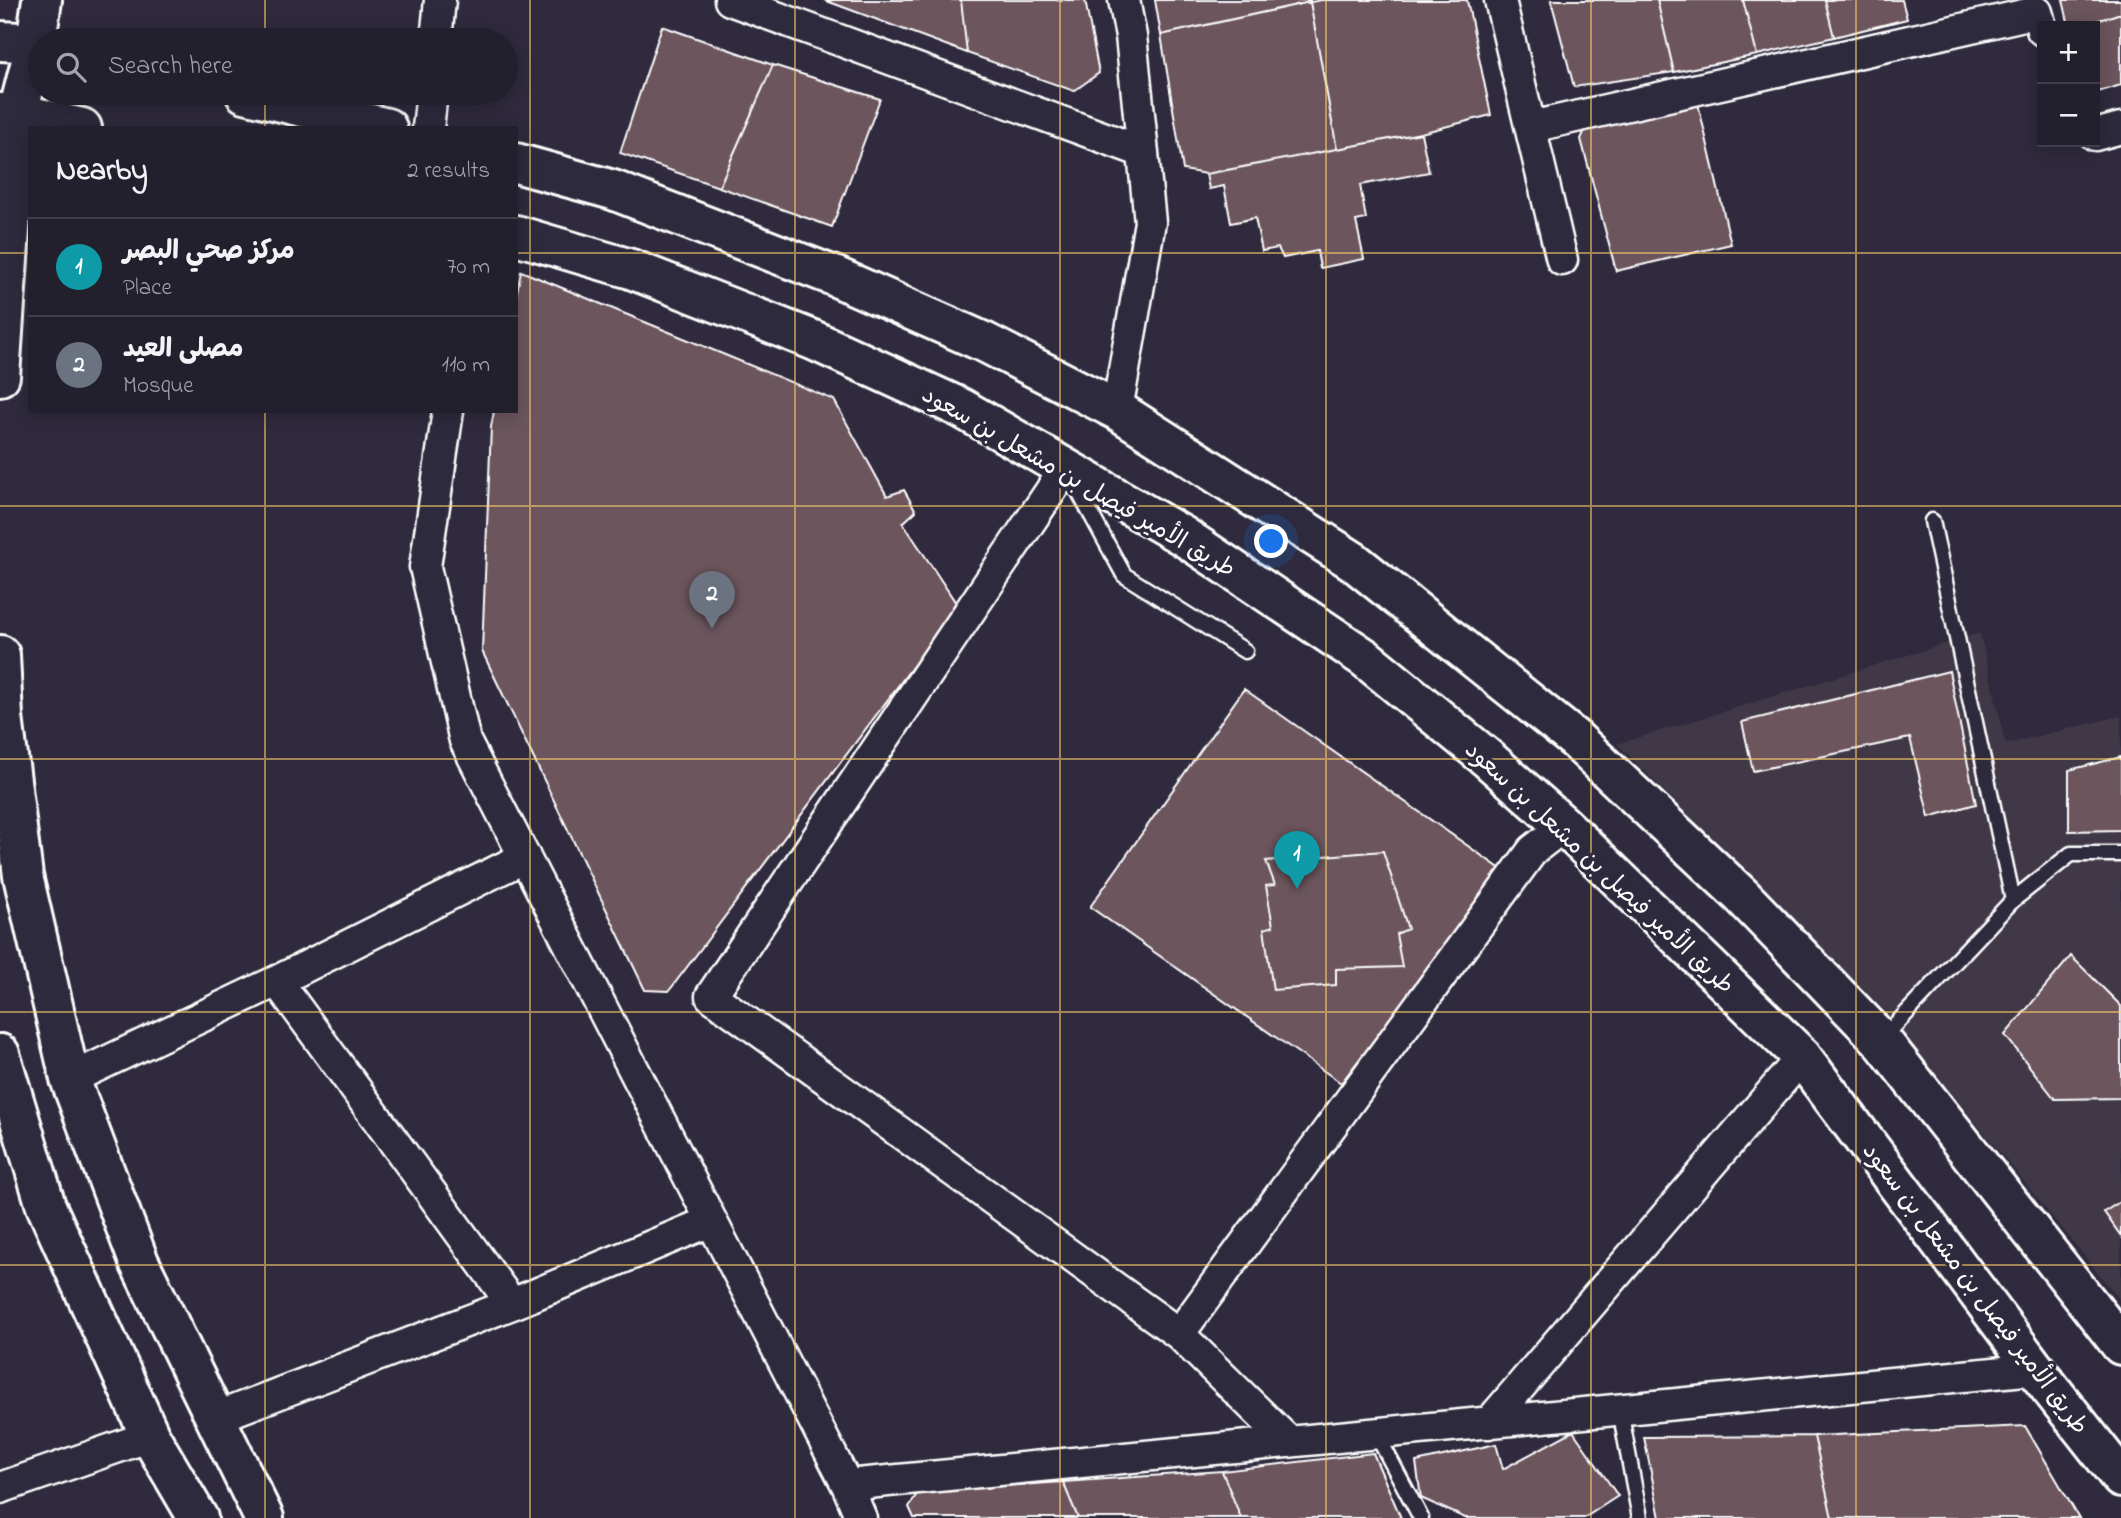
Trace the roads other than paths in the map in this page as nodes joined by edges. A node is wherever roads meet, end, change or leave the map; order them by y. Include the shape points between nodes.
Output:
1 (42, 0) edge
2 (440, 0) edge
3 (730, 0) edge
4 (1124, 0) edge
5 (1500, 0) edge
6 (2038, 14) edge
7 (31, 28) edge
8 (437, 28) edge
9 (25, 42) edge
10 (294, 105) edge
11 (431, 105) edge
12 (9, 113) edge
13 (72, 126) edge
14 (379, 126) edge
15 (429, 126) edge
16 (1531, 127) junction
17 (2121, 128) edge
18 (2100, 134) edge
19 (1143, 152) junction
20 (518, 164) edge
21 (518, 235) edge
22 (1562, 260) dead end
23 (0, 376) edge
24 (1117, 410) junction
25 (448, 413) edge
26 (1066, 468) junction
27 (1932, 521) dead end
28 (1245, 651) dead end
29 (0, 656) edge
30 (1564, 826) junction
31 (2121, 854) edge
32 (525, 857) junction
33 (2013, 900) junction
34 (277, 981) junction
35 (1881, 1040) junction
36 (0, 1054) edge
37 (1802, 1057) junction
38 (70, 1079) junction
39 (711, 1221) junction
40 (512, 1304) junction
41 (1179, 1334) junction
42 (2121, 1345) edge
43 (2035, 1369) junction
44 (1620, 1410) junction
45 (215, 1418) junction
46 (1489, 1423) junction
47 (1377, 1435) junction
48 (150, 1436) junction
49 (1289, 1442) junction
50 (2121, 1478) edge
51 (847, 1485) junction
52 (0, 1488) edge
53 (198, 1518) edge
54 (264, 1518) edge
55 (860, 1518) edge
56 (1422, 1518) edge
57 (1640, 1518) edge

1 - 7 street
2 - 8 street
3 - 19 street
4 - 19 street
5 - 16 street
6 - 16 street
9 - 12 street
10 - 14 street
11 - 15 street
12 - 13 street
12 - 23 street
16 - 22 street
17 - 18 street
19 - 24 street via 1150,222
20 - 24 street via 612,190 834,276 986,343
21 - 26 street, طريق الأمير فيصل بن مشعل بن سعود via 631,270 813,340 961,408
24 - 35 street via 1353,561 1575,739 1742,896
25 - 32 street via 425,567 465,741
26 - 28 lane via 1124,575
26 - 30 street, طريق الأمير فيصل بن مشعل بن سعود via 1183,536 1365,658
26 - 41 street via 712,996
27 - 33 lane
29 - 38 street via 23,876
30 - 37 street, طريق الأمير فيصل بن مشعل بن سعود
30 - 41 street via 1533,850
31 - 33 lane via 2071,854
32 - 34 street
32 - 39 street
33 - 35 lane
34 - 38 street
34 - 40 street
35 - 42 street
36 - 48 street via 46,1206
37 - 43 street, طريق الأمير فيصل بن مشعل بن سعود
37 - 46 street
38 - 45 street via 139,1262
39 - 40 street
39 - 51 street
40 - 45 street
41 - 49 street
43 - 44 street
43 - 50 street, طريق الأمير فيصل بن مشعل بن سعود
44 - 46 street
44 - 57 lane
45 - 54 street
46 - 47 street
47 - 49 street
47 - 56 lane
48 - 52 street
48 - 53 street
49 - 51 street
51 - 55 street

